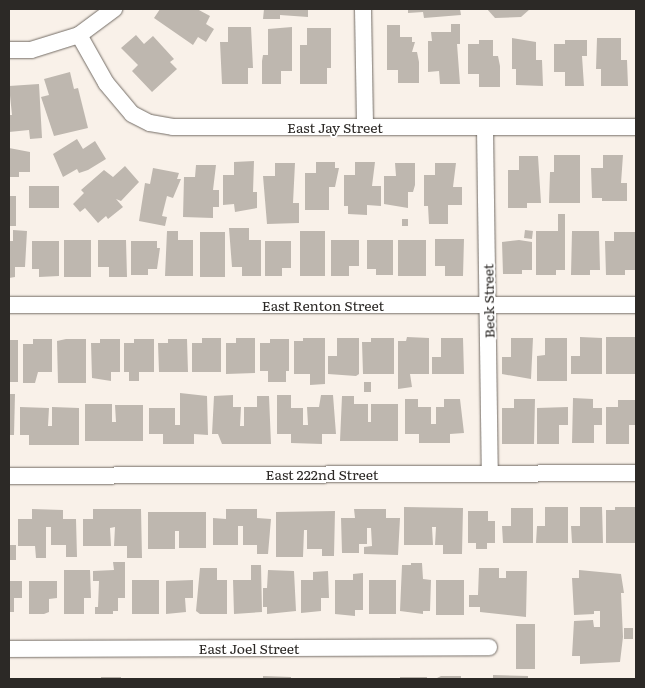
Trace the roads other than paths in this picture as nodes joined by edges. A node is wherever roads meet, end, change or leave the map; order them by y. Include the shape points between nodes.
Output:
1 (114, 9) edge
2 (363, 9) edge
3 (79, 35) junction
4 (9, 50) edge
5 (365, 127) junction
6 (636, 127) edge
7 (485, 129) junction
8 (9, 305) edge
9 (488, 305) junction
10 (636, 305) edge
11 (490, 472) junction
12 (636, 473) edge
13 (9, 476) edge
14 (490, 647) dead end
15 (9, 649) edge

1 - 3 street
2 - 5 street
3 - 4 street via 31,50
3 - 5 street, East Jay Street via 119,100 132,114 150,123 173,127
5 - 7 street, East Jay Street
6 - 7 street, East Jay Street
7 - 9 street, Beck Street
8 - 9 street, East Renton Street
9 - 10 street, East Renton Street
9 - 11 street, Beck Street
11 - 12 street, East 222nd Street
11 - 13 street, East 222nd Street
14 - 15 street, East Joel Street

